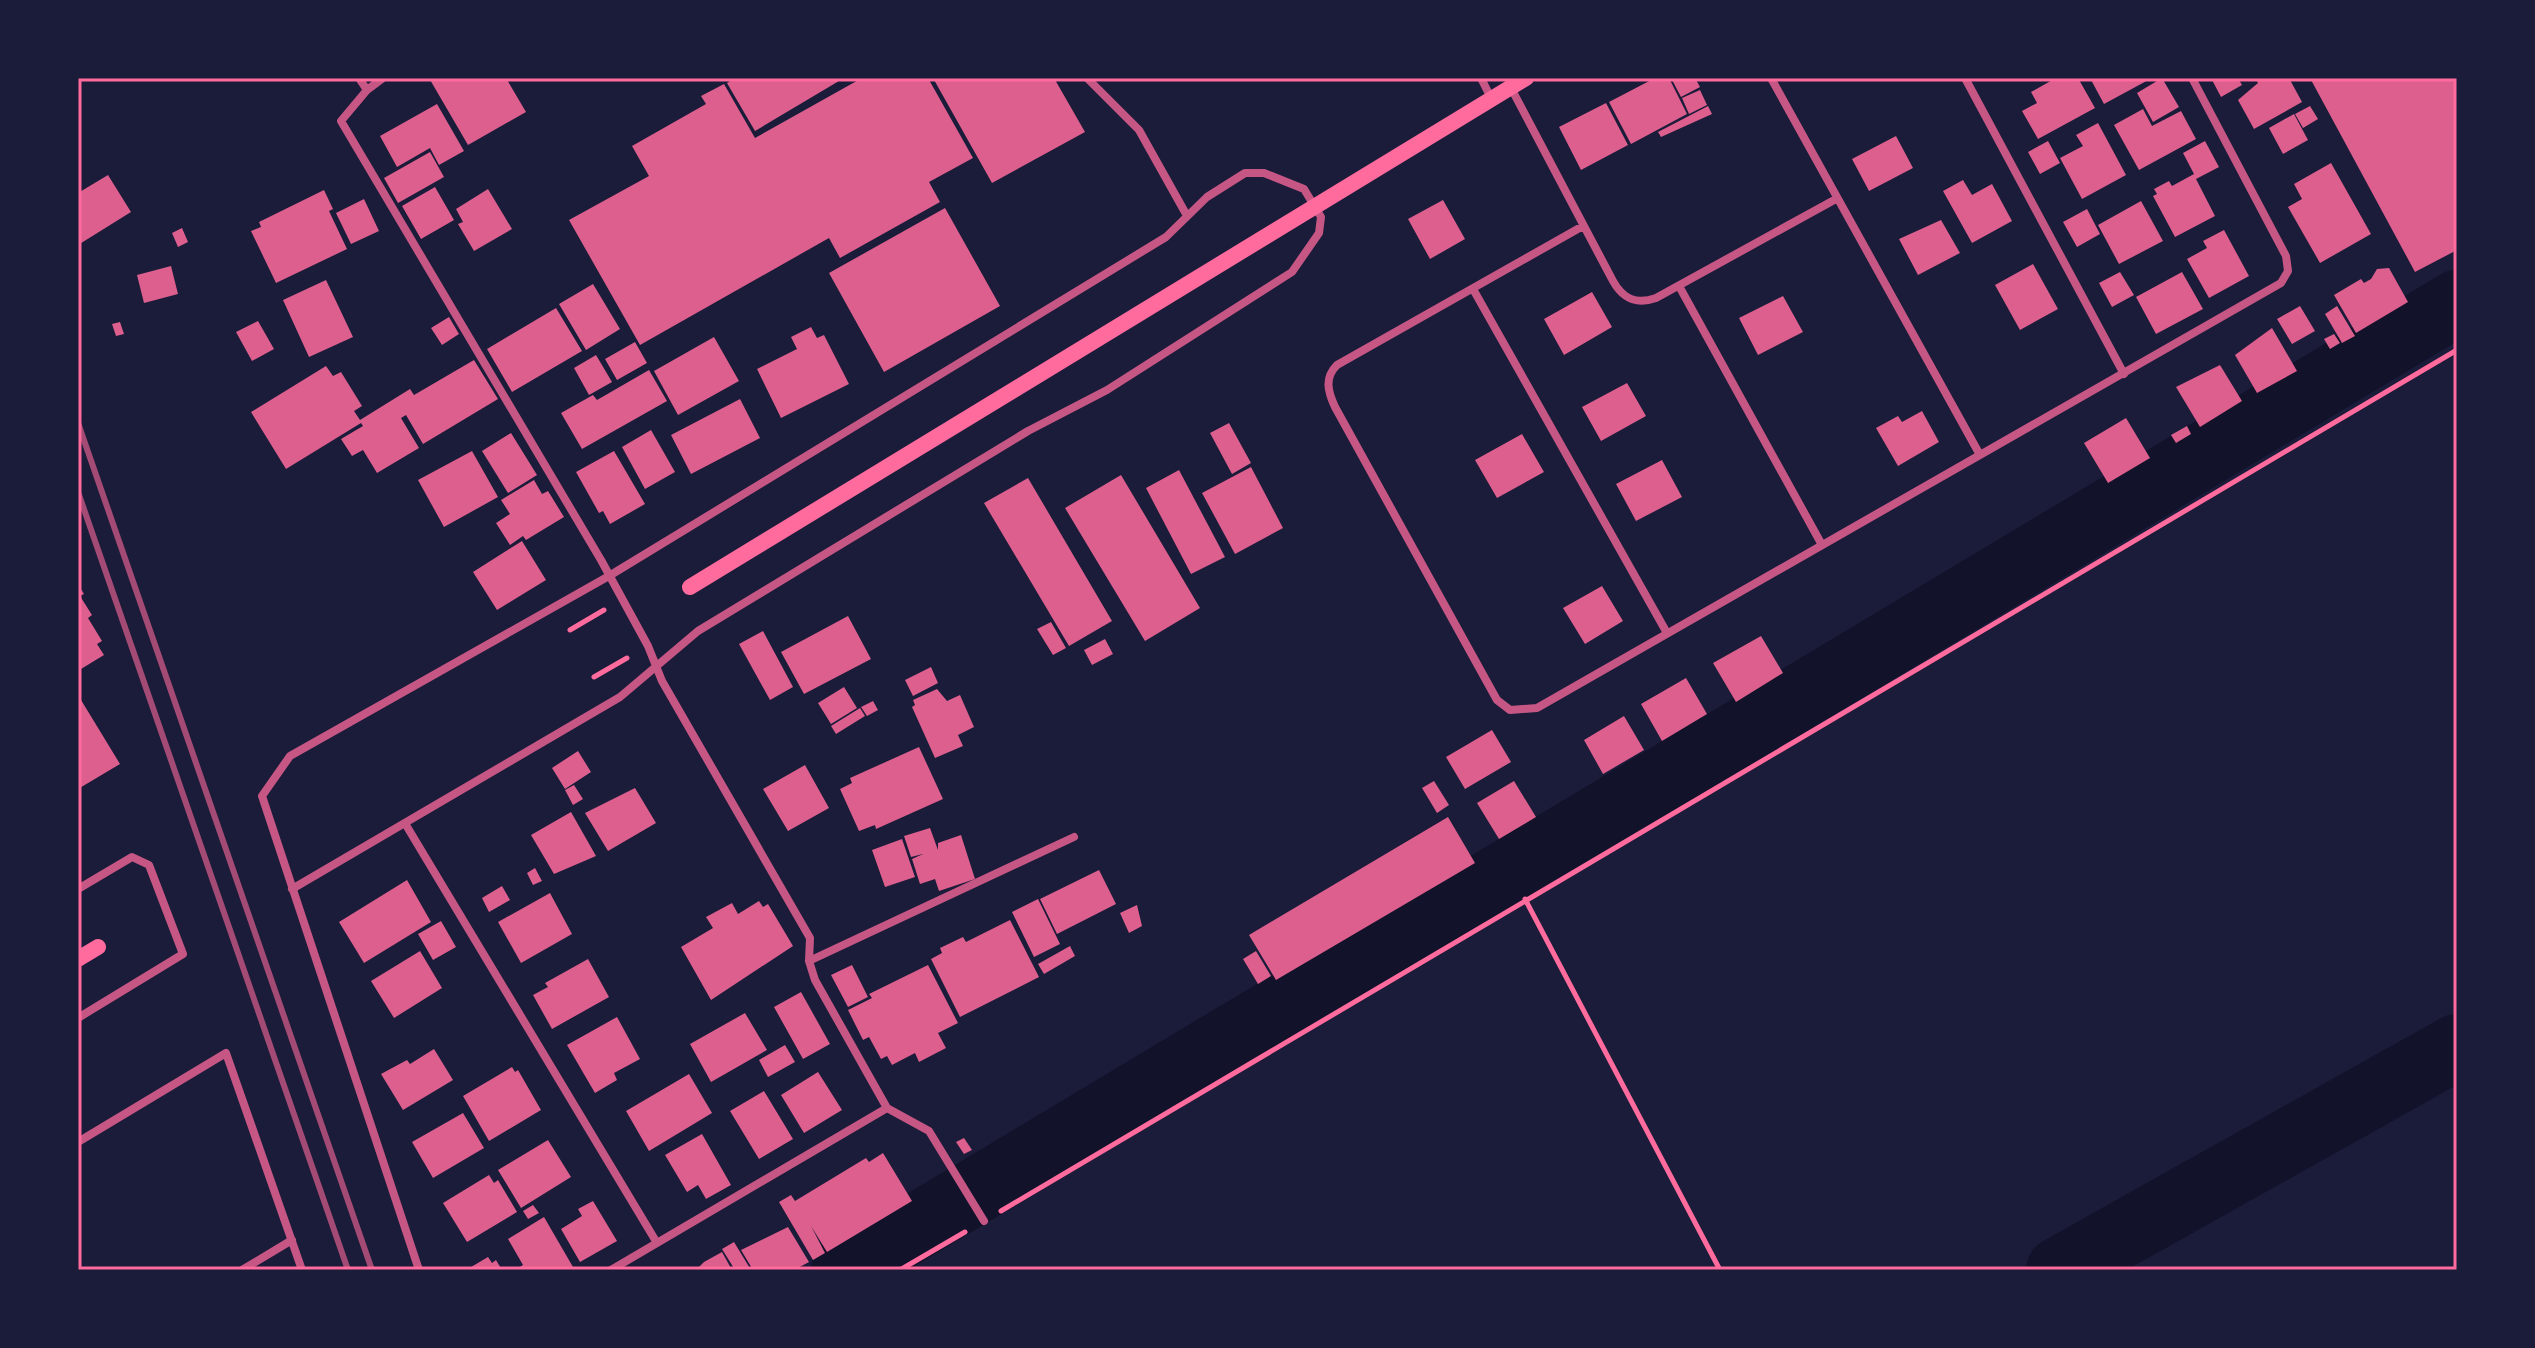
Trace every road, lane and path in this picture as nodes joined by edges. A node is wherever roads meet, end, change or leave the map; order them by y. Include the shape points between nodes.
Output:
1 (359, 78) edge
2 (383, 78) edge
3 (1087, 78) edge
4 (1481, 78) edge
5 (1526, 78) edge
6 (1771, 78) edge
7 (1965, 78) edge
8 (2192, 78) edge
9 (1510, 86) junction
10 (367, 90) junction
11 (1491, 98) junction
12 (1836, 199) junction
13 (1316, 205) junction
14 (1186, 214) junction
15 (1583, 226) junction
16 (1679, 286) junction
17 (1473, 289) junction
18 (2457, 350) edge
19 (2124, 374) junction
20 (1980, 455) junction
21 (1822, 545) junction
22 (609, 576) junction
23 (690, 587) dead end
24 (622, 603) junction
25 (570, 630) dead end
26 (1667, 633) junction
27 (647, 643) junction
28 (656, 666) junction
29 (594, 677) dead end
30 (406, 825) junction
31 (1074, 837) dead end
32 (78, 889) edge
33 (292, 889) junction
34 (1525, 899) junction
35 (98, 947) dead end
36 (78, 959) edge
37 (809, 961) junction
38 (78, 1018) edge
39 (887, 1108) junction
40 (78, 1142) edge
41 (984, 1221) junction
42 (292, 1240) junction
43 (657, 1243) junction
44 (242, 1270) edge
45 (302, 1270) edge
46 (419, 1270) edge
47 (611, 1270) edge
48 (900, 1270) edge
49 (1720, 1270) edge

1 - 10 street
2 - 10 street
3 - 14 street via 1139,130
4 - 11 street
5 - 9 main road
6 - 12 street
7 - 19 street
8 - 19 street via 2286,256 2288,271 2281,283
9 - 11 main road
9 - 15 street
10 - 22 street via 341,121
11 - 13 main road
12 - 16 street
12 - 20 street
13 - 14 street via 1304,189 1286,180 1245,173
13 - 23 main road
13 - 28 street via 1319,233 1292,272 1107,390 1028,431 698,631
14 - 22 street via 1166,237
15 - 16 street via 1627,298 1647,302
15 - 17 street
16 - 21 street
17 - 26 street
17 - 26 street via 1337,365 1328,391 1497,700 1510,710 1537,708
18 - 34 path
19 - 20 street
20 - 21 street
21 - 26 street
22 - 24 street
22 - 33 street via 290,756 262,796
24 - 25 path
24 - 27 street
27 - 28 street
27 - 29 path
28 - 30 street via 620,697
28 - 37 street via 810,938
30 - 33 street
30 - 43 street
31 - 37 street
32 - 38 street via 132,857 149,865 183,954
33 - 46 street
34 - 41 path
34 - 49 path
35 - 36 main road
37 - 39 street
39 - 41 street via 929,1131
39 - 43 street
40 - 42 street via 226,1053
41 - 48 path
42 - 44 street
42 - 45 street
43 - 47 street

